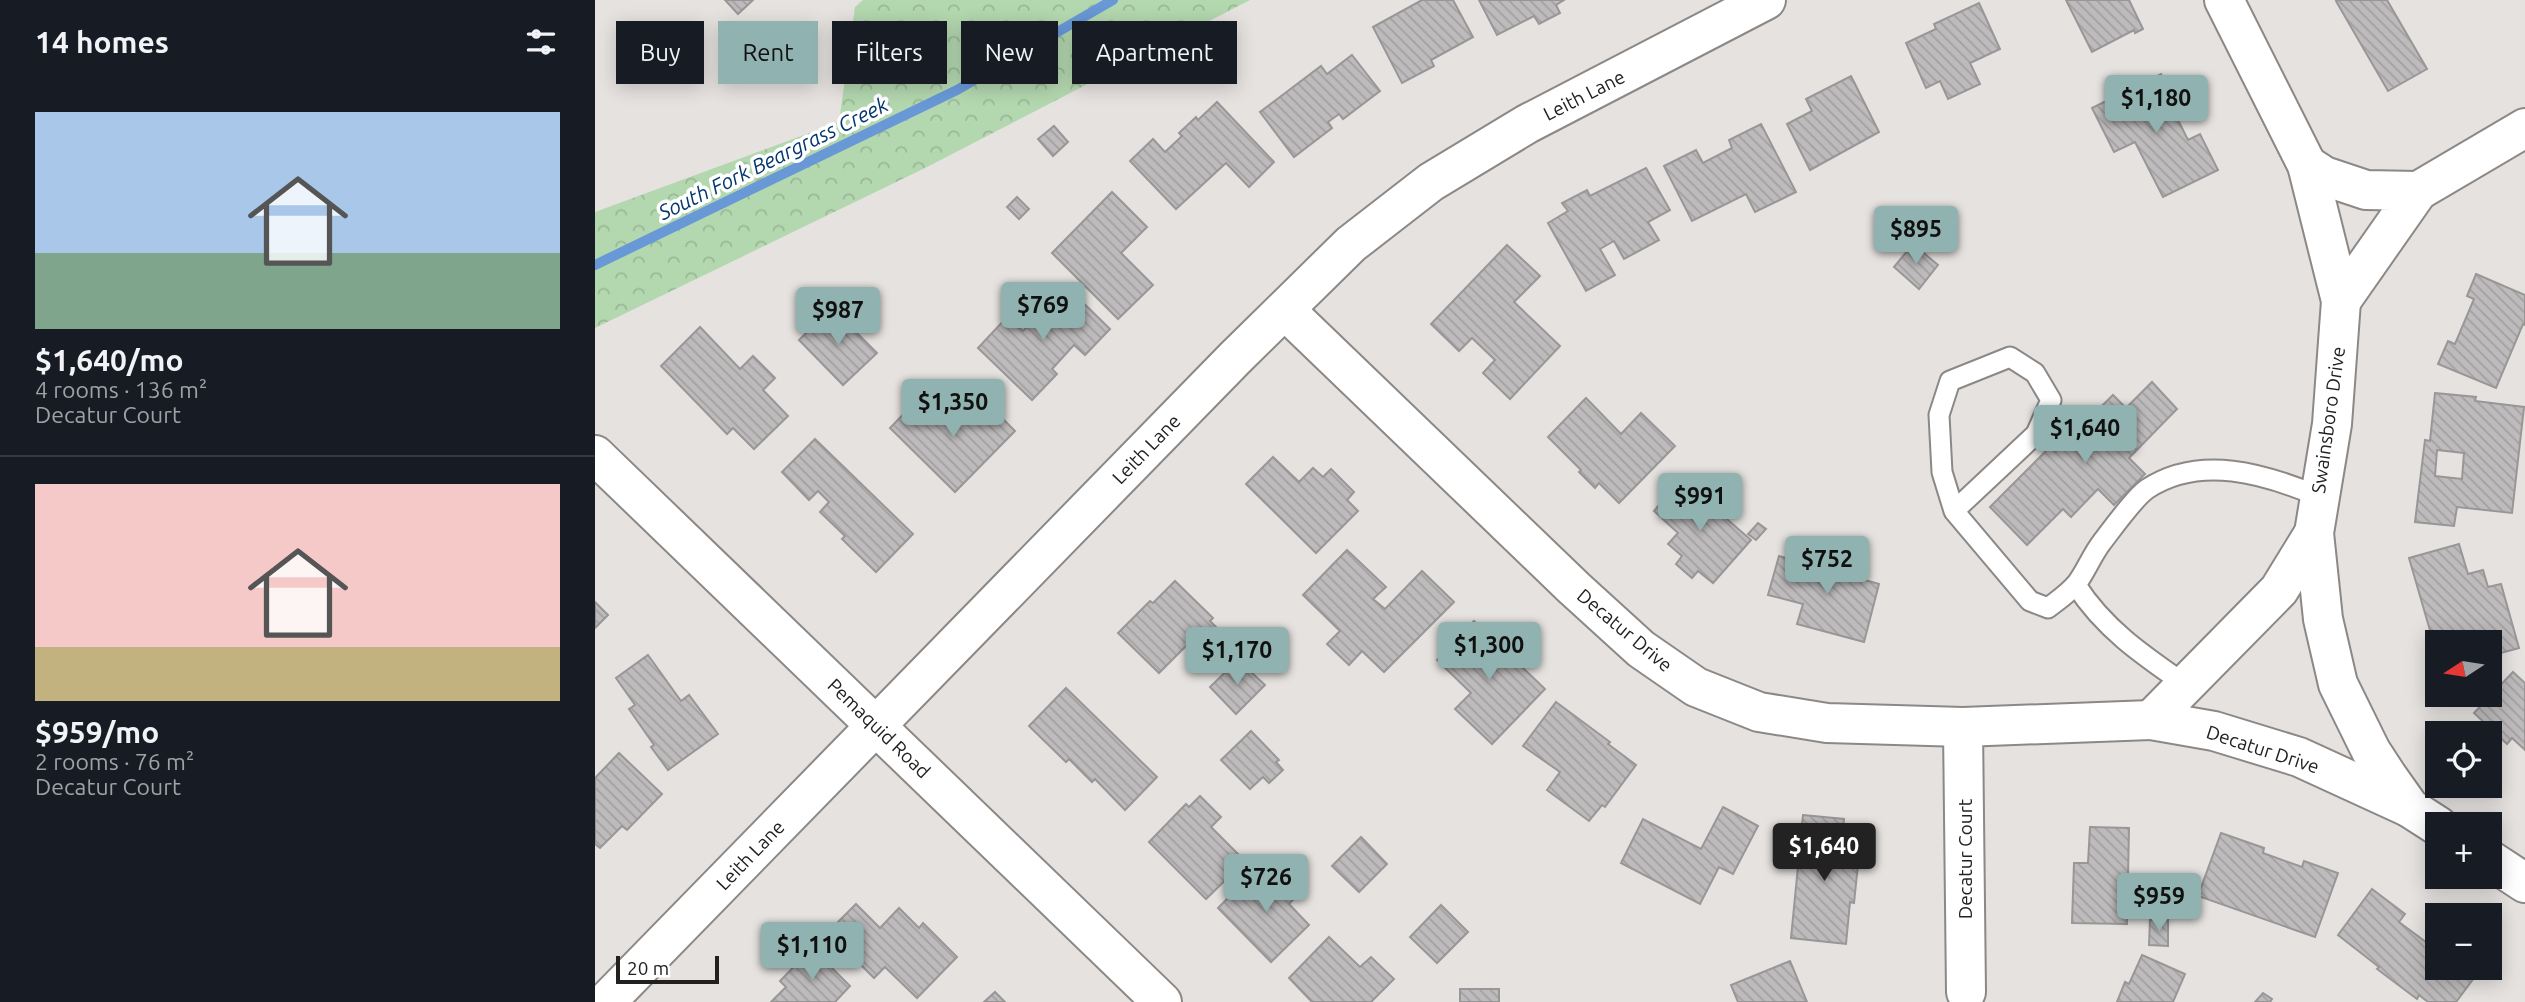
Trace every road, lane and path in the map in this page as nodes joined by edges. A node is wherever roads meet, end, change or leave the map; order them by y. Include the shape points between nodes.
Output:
1 (1766, 0) edge
2 (2224, 0) edge
3 (2525, 128) edge
4 (2307, 165) junction
5 (2418, 191) junction
6 (2341, 301) junction
7 (1285, 310) junction
8 (595, 455) edge
9 (2318, 496) junction
10 (1954, 511) junction
11 (2313, 533) junction
12 (2076, 585) junction
13 (2186, 685) junction
14 (2151, 720) junction
15 (877, 726) junction
16 (1963, 727) junction
17 (2424, 817) edge
18 (2502, 868) edge
19 (2525, 883) edge
20 (1966, 992) dead end
21 (606, 1002) edge
22 (1161, 1002) edge

1 - 7 street, Leith Lane via 1527,124 1431,182 1351,244
2 - 4 street, Swainsboro Drive
3 - 5 street
4 - 5 street via 2366,190
4 - 6 street, Swainsboro Drive
5 - 6 street
6 - 9 street, Swainsboro Drive via 2332,424
7 - 15 street, Leith Lane
7 - 16 street, Decatur Drive via 1574,588 1641,649 1696,687 1759,712 1827,723
8 - 15 street, Pemaquid Road
9 - 11 street, Swainsboro Drive
9 - 12 lane via 2275,478 2230,471 2194,470 2162,481 2145,490 2109,533
10 - 10 lane via 2036,434 2051,400 2035,373 2010,357 1950,381 1939,415 1942,472
10 - 12 lane via 2030,601 2048,608
11 - 13 street via 2279,590
11 - 17 street, Swainsboro Drive via 2323,619 2338,684 2371,751
12 - 13 lane via 2091,608 2138,652
13 - 14 street
14 - 16 street, Decatur Drive
14 - 17 street, Decatur Drive via 2214,731 2299,757
15 - 21 street, Leith Lane
15 - 22 street, Pemaquid Road
16 - 20 street, Decatur Court
18 - 19 street

